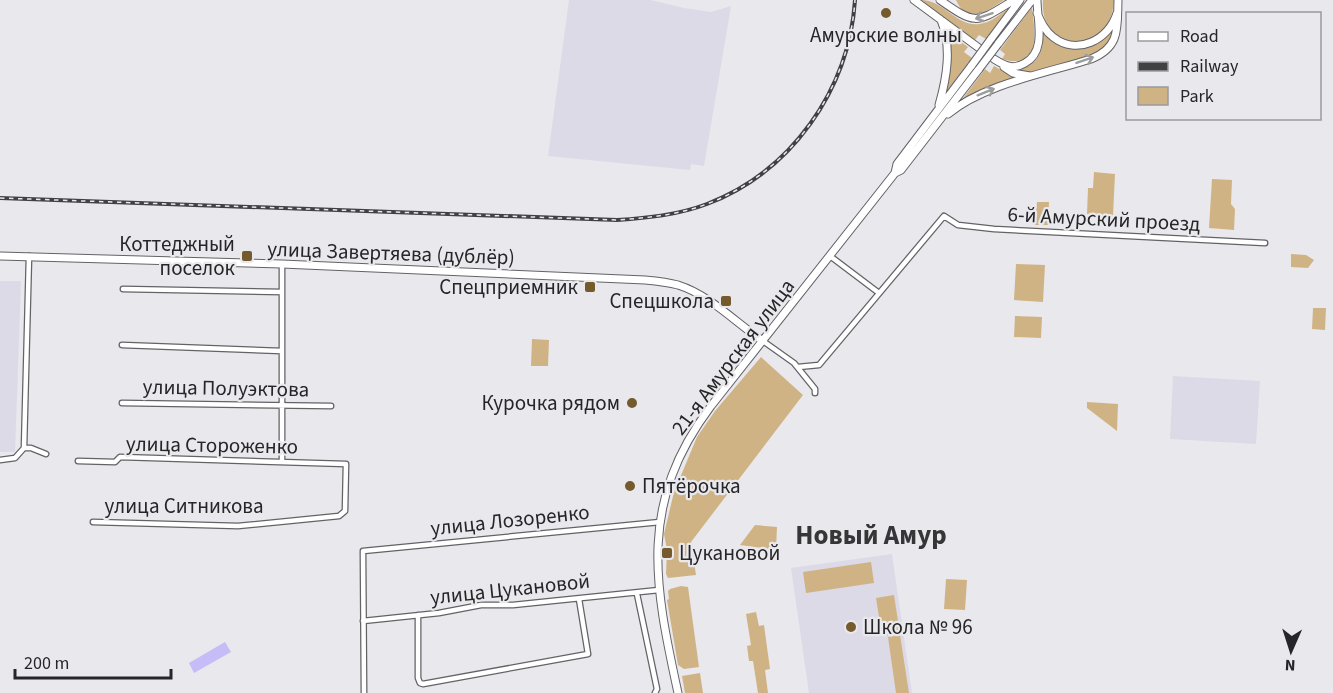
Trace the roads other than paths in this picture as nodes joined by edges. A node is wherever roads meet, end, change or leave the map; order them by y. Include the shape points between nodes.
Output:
1 (914, 0) edge
2 (940, 0) edge
3 (952, 0) edge
4 (1014, 0) edge
5 (1020, 0) edge
6 (1032, 0) edge
7 (1037, 0) edge
8 (1118, 4) edge
9 (958, 12) junction
10 (1037, 13) junction
11 (941, 20) junction
12 (980, 48) dead end
13 (1035, 76) junction
14 (938, 109) junction
15 (944, 115) junction
16 (895, 173) junction
17 (1265, 243) dead end
18 (0, 256) edge
19 (29, 256) junction
20 (830, 256) junction
21 (282, 264) junction
22 (123, 289) dead end
23 (282, 292) junction
24 (879, 293) junction
25 (764, 341) junction
26 (122, 345) dead end
27 (282, 351) junction
28 (798, 367) junction
29 (815, 393) dead end
30 (122, 403) dead end
31 (282, 405) junction
32 (331, 406) dead end
33 (24, 448) junction
34 (46, 454) dead end
35 (0, 460) edge
36 (78, 461) dead end
37 (282, 462) junction
38 (345, 512) joint
39 (93, 522) dead end
40 (660, 522) junction
41 (659, 590) junction
42 (637, 594) junction
43 (579, 599) junction
44 (418, 615) junction
45 (363, 621) junction
46 (656, 692) edge
47 (364, 693) edge
48 (678, 693) edge

1 - 11 main road
2 - 9 main road
3 - 9 main road
4 -> 9 main road via 981,19
5 - 14 main road, 21-я Амурская улица, bridge
6 - 15 main road, 21-я Амурская улица, bridge
7 - 10 main road
8 - 10 main road via 1108,31 1096,41 1082,45 1068,45 1056,39
13 -> 8 main road via 1091,59 1106,50 1118,29
10 - 13 main road via 1038,43 1033,57 1015,67 997,60 1013,73
11 - 12 main road
11 - 14 main road via 947,46
15 -> 13 main road via 982,93
14 - 16 main road, 21-я Амурская улица via 897,164
15 - 16 main road, 21-я Амурская улица
16 - 20 main road, 21-я Амурская улица
17 - 24 street, 6-й Амурский проезд via 994,229 958,225 944,216
18 - 19 main road, улица Завертяева (дублёр)
19 - 21 main road, улица Завертяева (дублёр)
19 - 33 street
20 - 24 street
20 - 25 main road, 21-я Амурская улица
21 - 23 street
21 - 25 main road, улица Завертяева (дублёр) via 663,282 704,297
22 - 23 street
23 - 27 street
24 - 28 street via 819,365
25 - 28 street
25 - 40 main road, 21-я Амурская улица via 693,432 677,464
26 - 27 street
27 - 31 street
28 - 29 street
30 - 31 street, улица Полуэктова
31 - 32 street, улица Полуэктова
31 - 37 street
33 - 34 street
33 - 35 street via 15,458
36 - 37 street, улица Стороженко via 115,462 120,457
37 - 38 street, улица Стороженко via 346,464
38 - 39 street, улица Ситникова via 339,516 238,526
40 - 41 main road, 21-я Амурская улица
40 - 45 street, улица Лозоренко via 363,551
41 - 42 street, улица Цукановой
41 - 48 main road, 21-я Амурская улица
42 - 43 street, улица Цукановой
42 - 46 street
43 - 44 street, улица Цукановой via 481,605
43 - 44 street via 588,654 423,684 418,678
44 - 45 street, улица Цукановой
45 - 47 street

